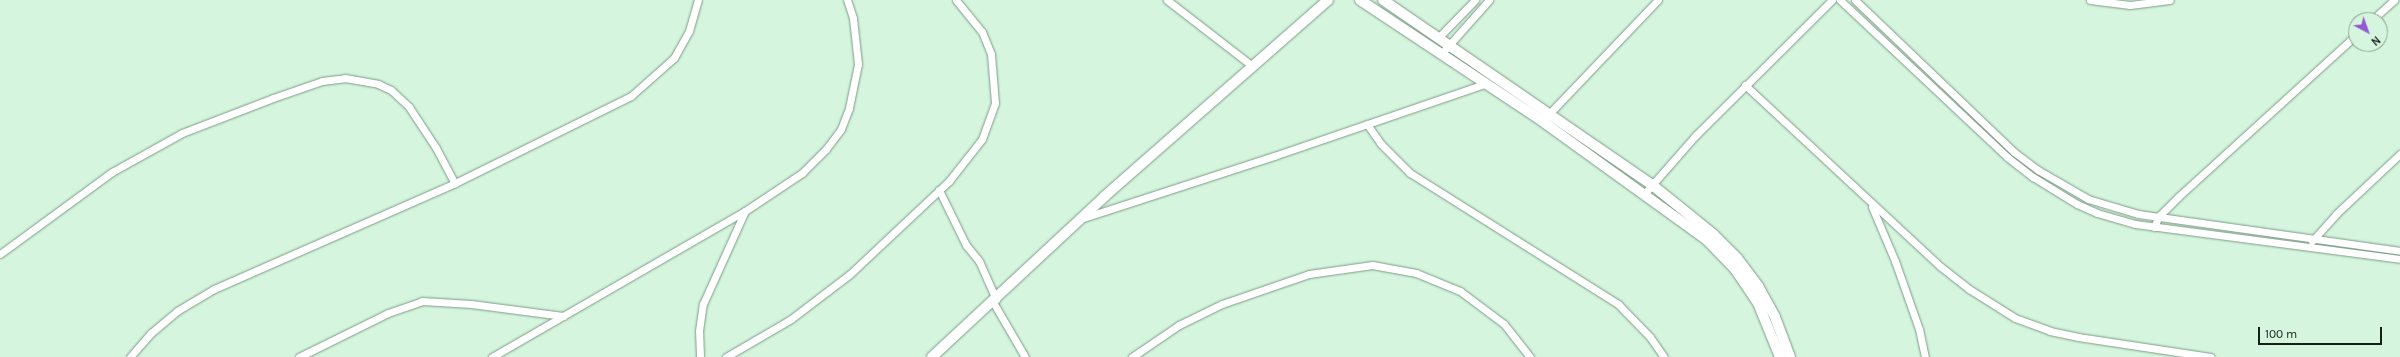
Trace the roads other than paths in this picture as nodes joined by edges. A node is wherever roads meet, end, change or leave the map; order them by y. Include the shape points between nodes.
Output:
1 (698, 0) edge
2 (847, 0) edge
3 (956, 0) edge
4 (1167, 0) edge
5 (1315, 0) edge
6 (1328, 0) edge
7 (1360, 0) edge
8 (1383, 0) edge
9 (1475, 0) edge
10 (1489, 0) edge
11 (1658, 0) edge
12 (1832, 0) edge
13 (1840, 0) edge
14 (1854, 0) edge
15 (2090, 0) edge
16 (2170, 0) edge
17 (2394, 0) edge
18 (2381, 12) edge
19 (1308, 15) junction
20 (1438, 38) junction
21 (2348, 42) edge
22 (1445, 49) junction
23 (1251, 65) junction
24 (1487, 83) junction
25 (1745, 85) junction
26 (1545, 117) junction
27 (1367, 124) junction
28 (2400, 154) edge
29 (455, 183) junction
30 (1651, 184) junction
31 (939, 190) junction
32 (1645, 194) junction
33 (1872, 205) junction
34 (745, 211) junction
35 (2159, 216) junction
36 (1081, 218) junction
37 (2154, 227) junction
38 (2313, 238) junction
39 (2311, 249) junction
40 (2400, 251) edge
41 (0, 254) edge
42 (2400, 259) edge
43 (995, 300) junction
44 (563, 316) junction
45 (130, 357) edge
46 (299, 357) edge
47 (492, 357) edge
48 (700, 357) edge
49 (726, 357) edge
50 (932, 357) edge
51 (1025, 357) edge
52 (1132, 357) edge
53 (1530, 357) edge
54 (1664, 357) edge
55 (1780, 357) edge
56 (1790, 357) edge
57 (1925, 357) edge
58 (2211, 357) edge

1 - 29 street via 688,31 674,58 631,96
2 - 34 street via 853,18 858,64 849,108 841,129 802,174
3 - 31 street via 987,40 995,72 995,103 982,139 968,159
4 - 23 street
5 - 19 street
6 - 19 street
7 - 22 street
8 - 20 street
9 - 20 street
10 - 22 street
11 - 26 street
12 - 25 street
13 - 37 street via 2027,173 2055,192 2097,213
14 - 35 street via 1987,126 2038,170 2088,199 2138,214
15 - 16 street via 2130,5
17 - 18 street
19 - 23 street
20 - 22 street
21 - 35 street
22 - 24 street
22 - 26 street
23 - 36 street via 1202,113
24 - 26 street
24 - 27 street
25 - 30 street
25 - 33 street
26 - 30 street
26 - 32 street
27 - 36 street
27 - 54 street via 1381,144 1410,172 1618,304 1650,336
28 - 38 street
29 - 41 street via 426,130 409,107 390,90 378,84 345,78 322,82 273,98 175,136 112,172
29 - 45 street via 192,300 151,334
30 - 32 street
30 - 56 street via 1713,234 1738,258 1772,311
31 - 43 street via 966,245 979,261
31 - 49 street via 875,252 833,288 791,319
32 - 55 street via 1707,240 1735,269 1758,303
33 - 57 street via 1919,329
33 - 58 street via 1940,267 2015,318 2050,331 2078,337
34 - 44 street
34 - 48 street via 704,304 699,331
35 - 37 street
35 - 38 street
36 - 43 street
37 - 39 street
38 - 39 street
38 - 40 street
39 - 42 street
43 - 50 street
43 - 51 street
44 - 46 street via 471,304 422,301 388,313
44 - 47 street
52 - 53 street via 1179,325 1222,304 1309,274 1372,265 1416,273 1460,291 1504,324

